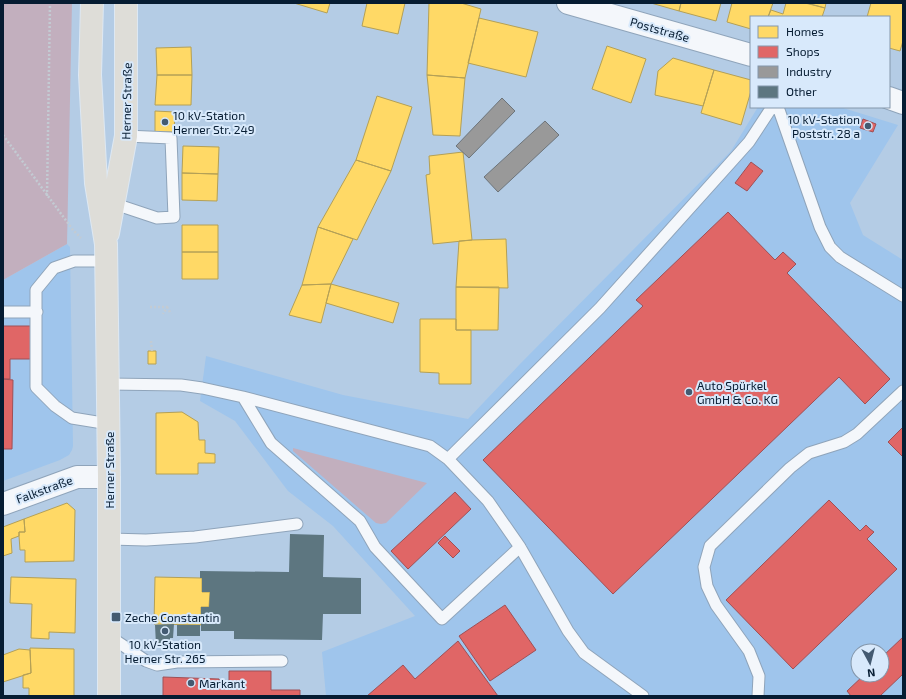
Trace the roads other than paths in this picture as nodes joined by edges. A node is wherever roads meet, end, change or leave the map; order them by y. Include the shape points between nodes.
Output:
1 (92, 3) edge
2 (126, 3) edge
3 (568, 3) edge
4 (750, 56) edge
5 (890, 98) edge
6 (903, 103) edge
7 (771, 108) edge
8 (778, 108) edge
9 (126, 136) junction
10 (115, 204) junction
11 (106, 253) junction
12 (903, 296) edge
13 (3, 312) edge
14 (36, 312) junction
15 (108, 384) junction
16 (903, 391) edge
17 (243, 397) junction
18 (109, 424) junction
19 (448, 459) junction
20 (110, 477) junction
21 (3, 504) edge
22 (297, 524) dead end
23 (110, 539) junction
24 (520, 547) junction
25 (109, 636) junction
26 (282, 661) dead end
27 (109, 696) edge
28 (643, 696) edge
29 (758, 696) edge

1 - 11 main road, Herner Straße via 90,75 96,183
2 - 9 main road, Herner Straße
3 - 4 street, Poststraße
5 - 6 street
7 - 19 lane via 749,142 600,308
8 - 12 lane via 820,227 830,247 840,257
9 - 10 main road, Herner Straße
9 - 10 lane via 171,138 174,217 157,218
10 - 11 main road, Herner Straße
11 - 14 lane via 54,268 36,290
11 - 15 main road, Herner Straße
13 - 14 lane
14 - 18 lane via 36,387 72,418
15 - 17 lane via 181,385
15 - 18 main road, Herner Straße
16 - 29 lane via 857,434 844,442 804,456 710,546 704,567 707,586 716,605 749,651 759,676
17 - 19 lane via 430,446
17 - 24 lane via 271,442 360,521 376,547 442,619
18 - 20 main road, Herner Straße
19 - 24 lane via 488,501
20 - 21 street, Falkstraße via 77,477
20 - 23 main road, Herner Straße
22 - 23 lane via 195,537
23 - 25 main road, Herner Straße
24 - 28 lane via 568,631 584,653
25 - 26 lane via 146,661 157,665 177,662
25 - 27 main road, Herner Straße

